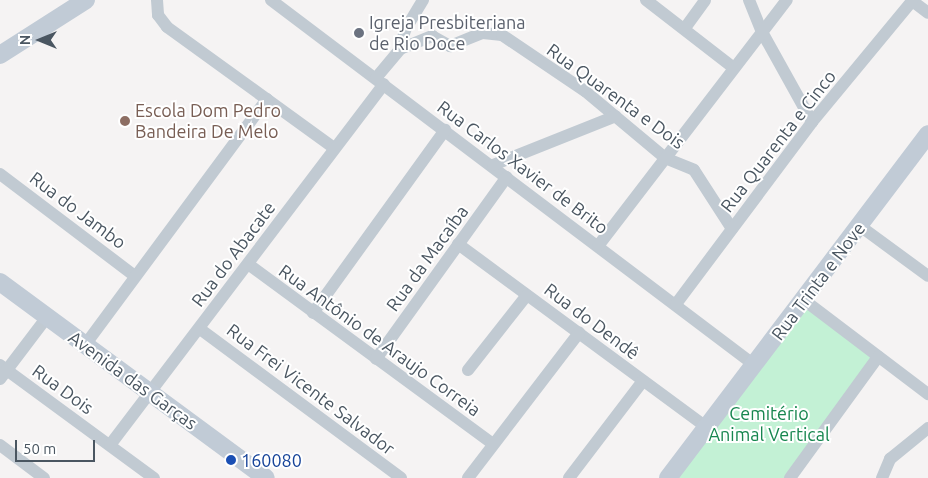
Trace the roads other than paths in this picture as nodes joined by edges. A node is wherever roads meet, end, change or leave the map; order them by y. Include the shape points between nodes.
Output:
1 (86, 0) edge
2 (157, 0) edge
3 (271, 0) edge
4 (423, 0) edge
5 (646, 0) edge
6 (705, 0) edge
7 (749, 0) edge
8 (787, 0) edge
9 (911, 1) edge
10 (928, 13) edge
11 (685, 28) junction
12 (762, 32) junction
13 (4, 48) edge
14 (400, 49) junction
15 (734, 68) junction
16 (380, 81) junction
17 (267, 99) junction
18 (616, 116) junction
19 (812, 122) junction
20 (445, 130) junction
21 (928, 134) edge
22 (334, 148) junction
23 (665, 158) junction
24 (493, 165) junction
25 (0, 174) edge
26 (507, 177) junction
27 (860, 226) junction
28 (732, 230) junction
29 (458, 244) junction
30 (598, 246) junction
31 (248, 264) junction
32 (135, 276) junction
33 (928, 276) edge
34 (0, 282) edge
35 (527, 295) junction
36 (804, 300) junction
37 (676, 304) junction
38 (313, 313) junction
39 (47, 318) junction
40 (200, 329) junction
41 (578, 333) junction
42 (85, 345) junction
43 (878, 357) junction
44 (376, 359) junction
45 (753, 364) junction
46 (468, 370) dead end
47 (2, 371) edge
48 (643, 381) junction
49 (151, 393) junction
50 (928, 394) edge
51 (706, 427) junction
52 (928, 428) edge
53 (492, 444) junction
54 (0, 445) edge
55 (110, 445) junction
56 (44, 478) edge
57 (154, 478) edge
58 (266, 478) edge
59 (401, 478) edge
60 (468, 478) edge
61 (569, 478) edge
62 (668, 478) edge
63 (790, 478) edge
64 (882, 478) edge

1 - 13 street
2 - 17 street via 158,15 167,27
3 - 16 street, Rua Carlos Xavier de Brito
4 - 14 street via 405,30
5 - 11 street
6 - 11 street
7 - 12 street
8 - 12 street
9 - 10 street
9 - 19 street, Rua Quarenta e Cinco
11 - 15 street
12 - 15 street
12 - 19 street
14 - 16 street, Rua do Abacate
14 - 18 street, Rua Quarenta e Dois via 432,36 450,46 483,33 502,35
15 - 23 street
16 - 20 street, Rua Carlos Xavier de Brito
16 - 22 street, Rua do Abacate
17 - 22 street
17 - 32 street
18 - 23 street, Rua Quarenta e Dois
18 - 24 street
19 - 28 street, Rua Quarenta e Cinco
20 - 24 street, Rua Carlos Xavier de Brito
20 - 38 street
21 - 27 street, Rua Trinta e Nove
22 - 31 street, Rua do Abacate
23 - 28 street, Rua Quarenta e Dois via 698,174
23 - 30 street
24 - 26 street, Rua Carlos Xavier de Brito
25 - 32 street, Rua do Jambo
26 - 29 street, Rua da Macaíba
26 - 30 street, Rua Carlos Xavier de Brito
27 - 33 street
27 - 36 street, Rua Trinta e Nove
28 - 37 street, Rua Quarenta e Cinco
29 - 35 street, Rua do Dendê
29 - 44 street, Rua da Macaíba
30 - 37 street, Rua Carlos Xavier de Brito
31 - 38 street, Rua Antônio de Araujo Correia
31 - 40 street, Rua do Abacate
32 - 42 street
34 - 39 street, Avenida das Garças
35 - 41 street, Rua do Dendê
35 - 46 street
36 - 43 street
36 - 45 street, Rua Trinta e Nove
37 - 45 street, Rua Carlos Xavier de Brito
38 - 44 street, Rua Antônio de Araujo Correia
39 - 42 street, Avenida das Garças
39 - 47 street
40 - 49 street, Rua do Abacate
40 - 59 street, Rua Frei Vicente Salvador
41 - 48 street, Rua do Dendê
41 - 53 street
42 - 49 street, Avenida das Garças
43 - 50 street
43 - 63 street
44 - 53 street, Rua Antônio de Araujo Correia
45 - 51 street, Rua Trinta e Nove
47 - 55 street, Rua Dois
48 - 51 street, Rua do Dendê
48 - 61 street
49 - 55 street, Rua do Abacate
49 - 58 street, Avenida das Garças
51 - 62 street, Rua Trinta e Nove
52 - 64 street via 890,459
53 - 60 street
54 - 56 street
55 - 57 street, Rua Dois

